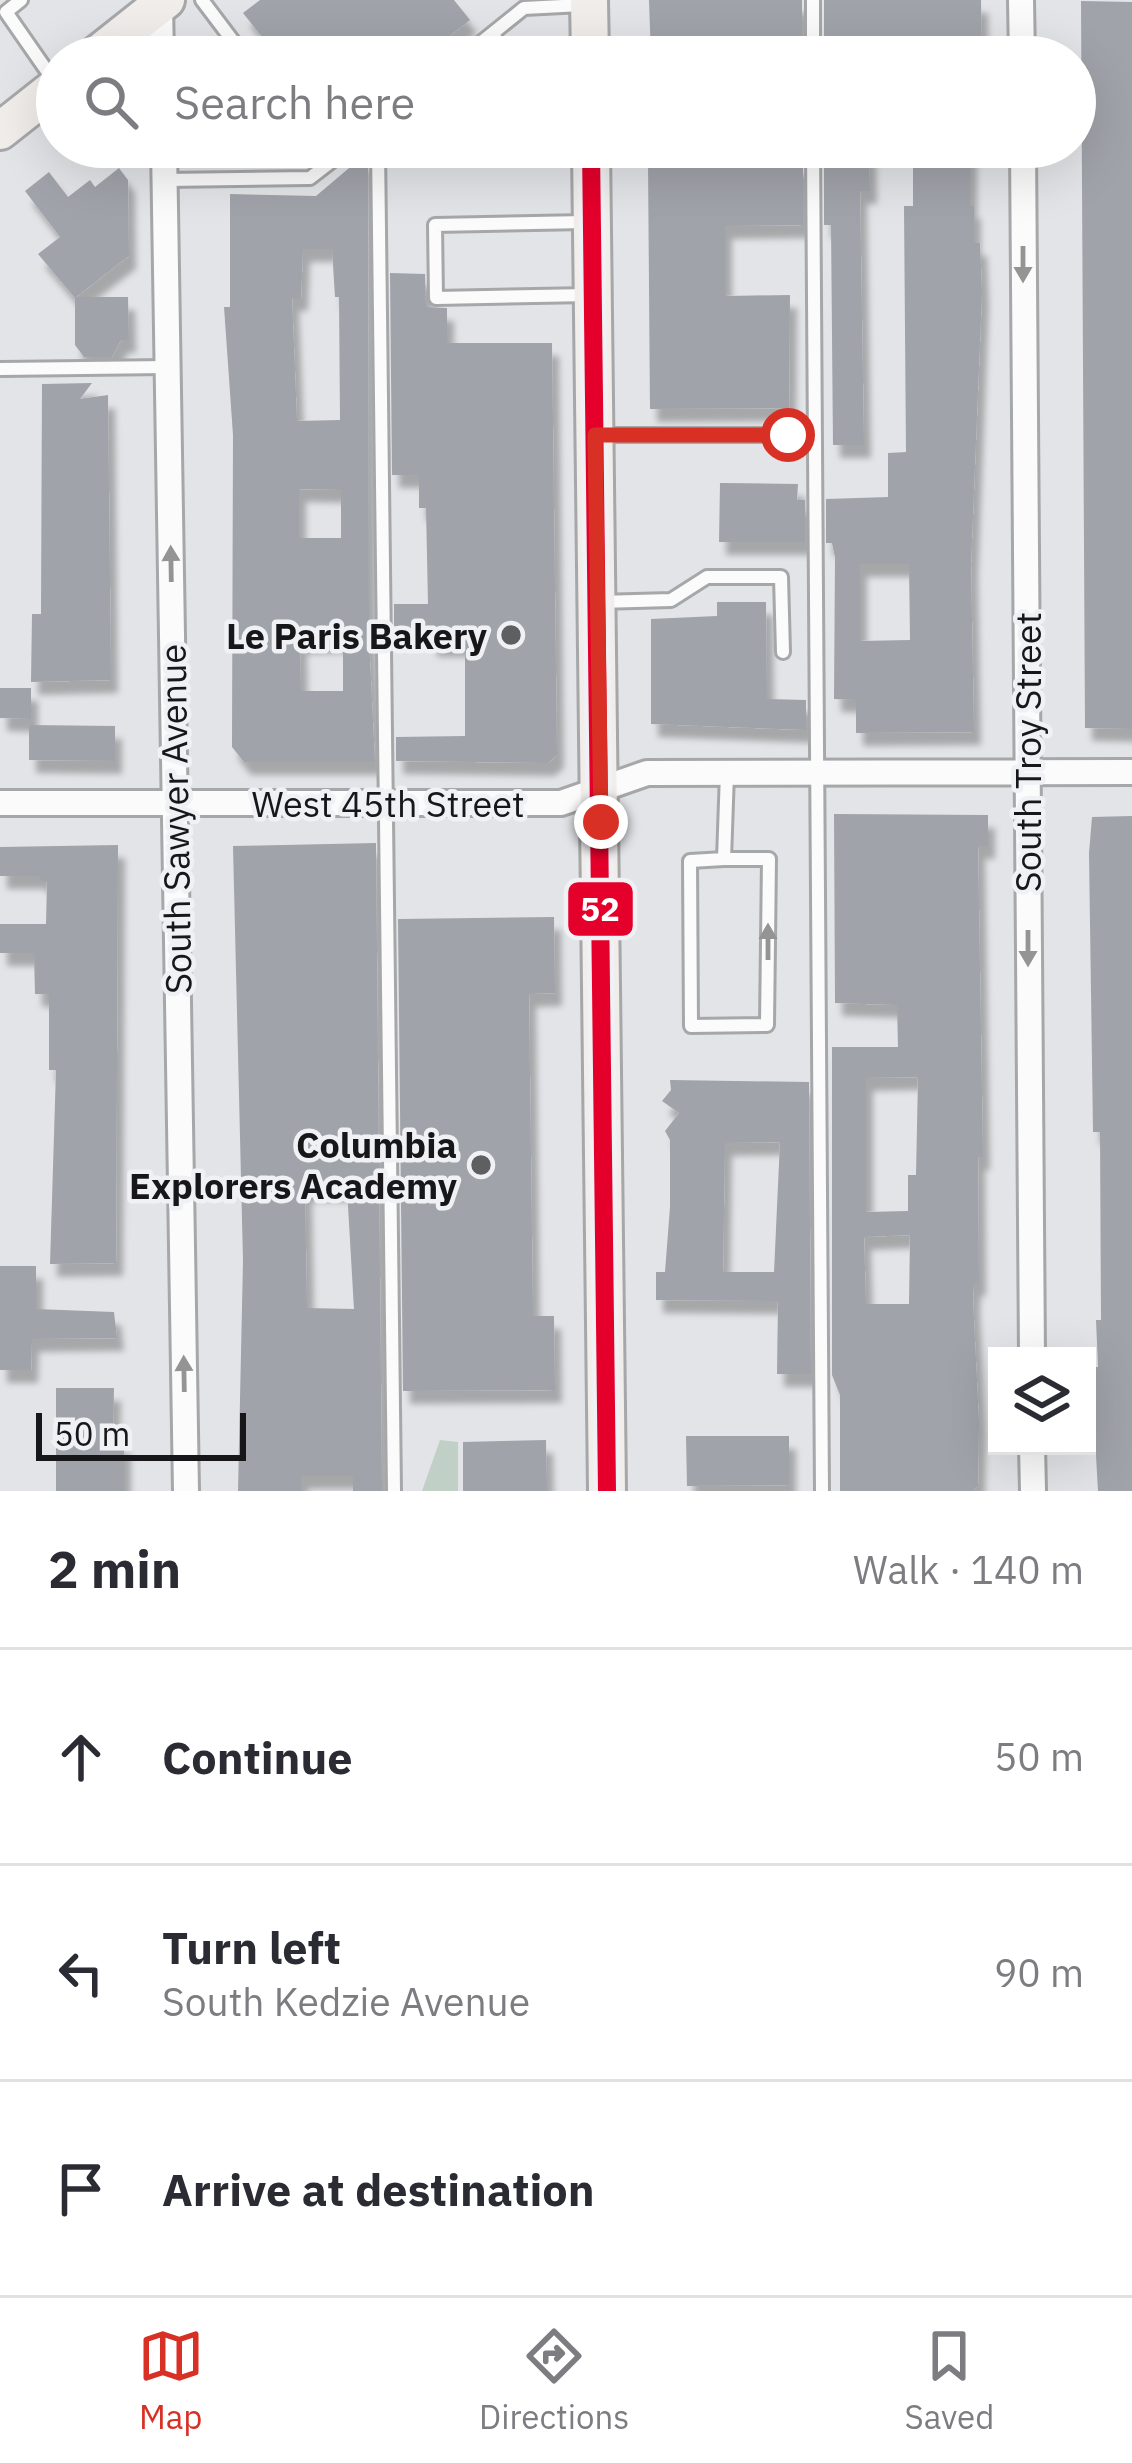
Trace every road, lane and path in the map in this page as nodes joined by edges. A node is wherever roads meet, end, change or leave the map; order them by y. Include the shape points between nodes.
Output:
1 (21, 0) edge
2 (202, 0) edge
3 (812, 0) edge
4 (1021, 0) edge
5 (163, 2) edge
6 (589, 2) edge
7 (521, 4) edge
8 (3, 9) edge
9 (494, 32) junction
10 (120, 36) edge
11 (162, 36) edge
12 (229, 36) edge
13 (489, 36) edge
14 (495, 36) edge
15 (590, 36) edge
16 (813, 36) edge
17 (1022, 36) edge
18 (36, 56) edge
19 (36, 103) edge
20 (0, 131) edge
21 (165, 168) edge
22 (323, 168) edge
23 (378, 168) edge
24 (591, 168) edge
25 (814, 168) edge
26 (1022, 168) edge
27 (165, 180) junction
28 (592, 221) junction
29 (593, 294) junction
30 (168, 368) junction
31 (0, 369) edge
32 (595, 435) junction
33 (788, 435) dead end
34 (598, 602) junction
35 (783, 652) dead end
36 (1027, 772) junction
37 (1132, 772) edge
38 (727, 773) junction
39 (818, 773) junction
40 (601, 789) junction
41 (0, 803) edge
42 (174, 803) junction
43 (386, 804) junction
44 (724, 860) junction
45 (1032, 1347) edge
46 (1032, 1455) edge
47 (185, 1491) edge
48 (394, 1491) edge
49 (607, 1491) edge
50 (823, 1491) edge
51 (1033, 1491) edge

1 - 8 lane
2 - 12 lane
3 - 16 lane
4 - 17 street
5 - 10 main road
5 - 11 street
6 - 7 lane
6 - 15 main road
7 - 9 lane
8 - 18 lane
9 - 13 lane
9 - 14 lane
19 - 20 main road
21 - 27 street, South Sawyer Avenue
22 - 27 lane via 310,178
23 - 43 lane
24 - 28 main road
25 - 39 lane
26 -> 36 street, South Troy Street
27 - 30 street, South Sawyer Avenue
28 - 29 main road
28 - 29 lane via 435,225 436,298
29 - 32 main road
30 - 31 lane
42 -> 30 street, South Sawyer Avenue
32 - 33 lane
32 - 34 main road
34 - 35 lane via 670,600 707,577 781,578
34 - 40 main road
36 - 37 street, West 45th Street
36 - 39 street, West 45th Street
36 -> 45 street, South Troy Street
38 - 39 street, West 45th Street
38 - 40 street, West 45th Street via 647,773
38 - 44 lane
39 - 50 lane
40 - 43 street, West 45th Street via 561,803
40 - 49 main road
41 - 42 street, West 45th Street
42 - 43 street, West 45th Street
47 -> 42 street, South Sawyer Avenue
43 - 48 lane
44 -> 44 lane via 690,861 691,1026 767,1024 769,859
46 - 51 street

